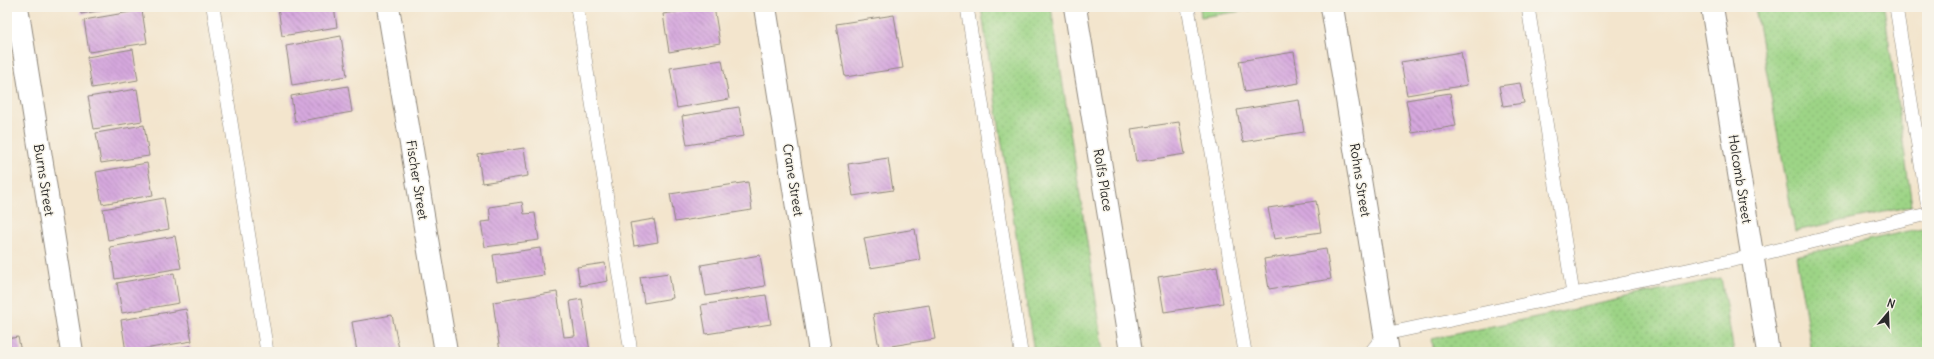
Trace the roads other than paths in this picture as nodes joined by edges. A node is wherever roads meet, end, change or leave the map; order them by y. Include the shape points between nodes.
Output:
1 (16, 7) edge
2 (213, 7) edge
3 (388, 7) edge
4 (577, 7) edge
5 (765, 7) edge
6 (968, 7) edge
7 (1075, 7) edge
8 (1188, 7) edge
9 (1332, 7) edge
10 (1528, 7) edge
11 (1712, 7) edge
12 (1896, 7) edge
13 (1927, 202) edge
14 (1927, 214) edge
15 (1752, 256) junction
16 (1573, 294) junction
17 (1387, 343) edge
18 (72, 352) edge
19 (267, 352) edge
20 (446, 352) edge
21 (631, 352) edge
22 (820, 352) edge
23 (1021, 352) edge
24 (1131, 352) edge
25 (1245, 352) edge
26 (1371, 352) edge
27 (1768, 352) edge

1 - 18 street, Burns Street
2 - 19 lane
3 - 20 street, Fischer Street
4 - 21 lane
5 - 22 street, Crane Street
6 - 23 lane
7 - 24 street, Rolfs Place
8 - 25 lane
9 - 17 street, Rohns Street
10 - 16 lane
11 - 15 street, Holcomb Street
12 - 13 lane
14 - 15 lane
15 - 16 lane
15 - 27 street, Holcomb Street
16 - 17 lane
17 - 26 lane

